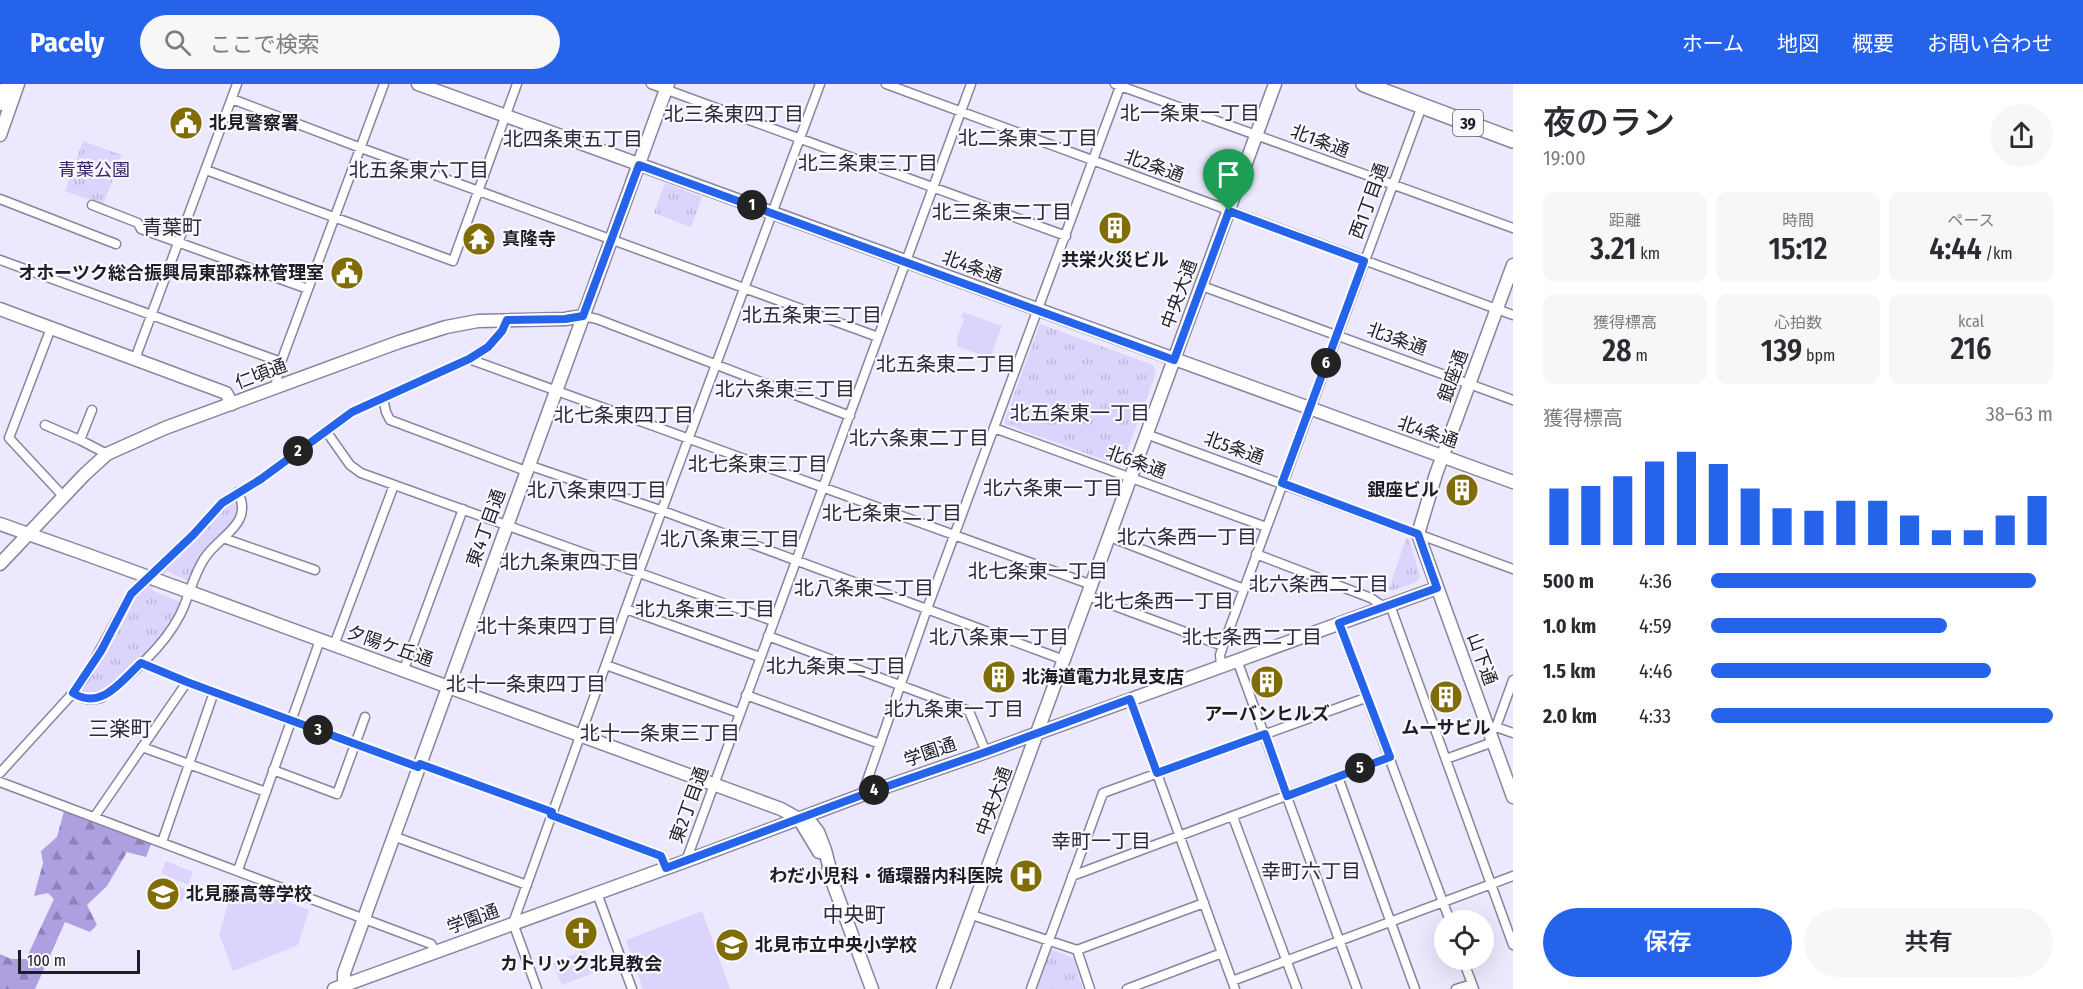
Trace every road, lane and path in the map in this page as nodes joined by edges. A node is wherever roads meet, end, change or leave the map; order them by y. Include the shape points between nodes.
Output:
1 (8, 84) edge
2 (18, 84) edge
3 (237, 84) edge
4 (384, 84) edge
5 (418, 84) edge
6 (517, 84) edge
7 (651, 84) edge
8 (820, 84) edge
9 (886, 84) edge
10 (971, 84) edge
11 (1275, 84) edge
12 (1364, 84) edge
13 (1119, 85) edge
14 (667, 87) edge
15 (232, 99) junction
16 (0, 104) edge
17 (1422, 106) junction
18 (961, 111) junction
19 (505, 115) junction
20 (0, 135) edge
21 (1258, 135) junction
22 (799, 138) junction
23 (1513, 140) edge
24 (361, 148) junction
25 (1092, 161) junction
26 (639, 165) junction
27 (206, 170) junction
28 (1392, 185) junction
29 (933, 186) junction
30 (478, 191) junction
31 (0, 199) edge
32 (92, 204) dead end
33 (1229, 211) junction
34 (772, 212) junction
35 (334, 218) junction
36 (1513, 228) edge
37 (1066, 236) junction
38 (611, 240) junction
39 (178, 242) junction
40 (116, 244) dead end
41 (0, 260) edge
42 (1364, 261) junction
43 (905, 262) junction
44 (1513, 265) edge
45 (1202, 286) junction
46 (745, 288) junction
47 (308, 289) junction
48 (0, 309) edge
49 (1498, 309) junction
50 (1037, 311) junction
51 (152, 315) junction
52 (1513, 315) edge
53 (583, 316) junction
54 (507, 320) junction
55 (51, 328) junction
56 (1337, 334) junction
57 (878, 337) junction
58 (135, 359) junction
59 (469, 359) junction
60 (1174, 360) junction
61 (281, 362) junction
62 (717, 364) junction
63 (1469, 384) junction
64 (275, 387) junction
65 (556, 390) junction
66 (384, 398) junction
67 (1513, 400) edge
68 (232, 404) junction
69 (92, 410) dead end
70 (1309, 410) junction
71 (850, 416) junction
72 (45, 426) dead end
73 (994, 428) junction
74 (326, 430) junction
75 (1146, 434) junction
76 (690, 438) junction
77 (80, 440) junction
78 (107, 454) junction
79 (1443, 456) junction
80 (527, 468) junction
81 (1132, 477) junction
82 (1513, 482) edge
83 (1282, 483) junction
84 (394, 485) junction
85 (823, 487) junction
86 (238, 492) junction
87 (63, 496) junction
88 (463, 509) junction
89 (663, 511) junction
90 (0, 524) edge
91 (507, 524) junction
92 (1266, 526) junction
93 (28, 534) junction
94 (1418, 534) junction
95 (955, 535) junction
96 (1110, 537) junction
97 (223, 538) junction
98 (1256, 554) junction
99 (796, 561) junction
100 (0, 564) edge
101 (1513, 568) edge
102 (315, 570) dead end
103 (639, 572) junction
104 (1437, 588) junction
105 (1244, 589) junction
106 (1090, 590) junction
107 (190, 592) junction
108 (1387, 606) junction
109 (626, 609) junction
110 (927, 609) junction
111 (773, 621) junction
112 (1339, 623) junction
113 (768, 636) junction
114 (320, 640) junction
115 (334, 645) junction
116 (1223, 646) junction
117 (760, 657) junction
118 (1064, 660) junction
119 (1237, 660) junction
120 (141, 663) junction
121 (606, 665) junction
122 (1221, 665) junction
123 (404, 669) junction
124 (1513, 680) edge
125 (187, 682) junction
126 (448, 686) junction
127 (900, 686) junction
128 (214, 692) junction
129 (73, 693) junction
130 (746, 695) junction
131 (1368, 697) junction
132 (1130, 699) junction
133 (739, 713) junction
134 (365, 717) dead end
135 (291, 720) junction
136 (1492, 728) junction
137 (1038, 733) junction
138 (1513, 733) edge
139 (1265, 734) junction
140 (581, 735) junction
141 (1493, 742) junction
142 (356, 744) junction
143 (880, 744) junction
144 (142, 747) junction
145 (986, 752) junction
146 (1390, 757) junction
147 (1446, 759) junction
148 (189, 764) junction
149 (419, 766) junction
150 (273, 770) junction
151 (0, 773) edge
152 (1157, 773) junction
153 (1338, 777) junction
154 (0, 782) edge
155 (714, 783) junction
156 (266, 792) junction
157 (862, 795) junction
158 (1287, 796) junction
159 (1513, 796) edge
160 (552, 814) junction
161 (95, 816) junction
162 (1233, 817) junction
163 (799, 819) junction
164 (393, 836) junction
165 (1180, 837) junction
166 (162, 842) junction
167 (686, 861) junction
168 (666, 868) junction
169 (238, 870) junction
170 (1072, 876) junction
171 (1513, 876) edge
172 (526, 885) junction
173 (1491, 885) junction
174 (597, 893) junction
175 (1204, 903) junction
176 (1443, 903) junction
177 (1445, 910) edge
178 (972, 915) junction
179 (364, 917) junction
180 (1391, 921) junction
181 (513, 923) junction
182 (1340, 940) junction
183 (1047, 941) junction
184 (1513, 945) edge
185 (1077, 950) junction
186 (436, 952) junction
187 (1222, 953) junction
188 (1286, 960) junction
189 (1467, 970) edge
190 (1234, 985) edge
191 (1473, 986) edge
192 (341, 988) edge
193 (537, 989) edge
194 (632, 989) edge
195 (872, 989) edge
196 (943, 989) edge
197 (1031, 989) edge
198 (1090, 989) edge
199 (1126, 989) edge
200 (1297, 989) edge
201 (1357, 989) edge
202 (1415, 989) edge
203 (1456, 989) edge

1 - 16 street
2 - 20 street
3 - 15 street
4 - 24 street
5 - 19 street, 北4条通
6 - 19 street
7 - 14 street
8 - 22 street
9 - 18 street, 北2条通
10 - 18 street, 東2丁目通
11 - 21 street, 中央大通
12 - 17 highway, 39
13 - 21 street, 北1条通
13 - 25 street
14 - 22 street
14 - 26 street, 東4丁目通
15 - 24 street
15 - 27 street
17 - 23 highway, 39
17 - 28 street, 西1丁目通
18 - 25 street, 北2条通
18 - 29 street, 東2丁目通
19 - 26 street, 北4条通
19 - 30 street
21 - 28 street, 北1条通
21 - 33 street, 中央大通
22 - 29 street
22 - 34 street
24 - 30 street
24 - 35 street
25 - 33 street, 北2条通
25 - 37 street
26 - 34 street, 北4条通
26 - 38 street, 東4丁目通
27 - 35 street
27 - 39 street
28 - 36 street, 北1条通
28 - 42 street, 西1丁目通
29 - 37 street
29 - 43 street, 東2丁目通
30 - 35 street via 453,261
30 - 38 street
31 - 40 street
32 - 39 street
33 - 42 street, 北2条通
33 - 45 street, 中央大通
34 - 43 street, 北4条通
34 - 46 street
35 - 47 street
37 - 50 street
38 - 46 street
38 - 53 street, 東4丁目通
39 - 47 street
39 - 51 street
41 - 51 street
42 - 49 street, 北2条通
42 - 56 street, 西1丁目通
43 - 50 street, 北4条通
43 - 57 street, 東2丁目通
44 - 49 street, 銀座通
45 - 56 street, 北3条通
45 - 60 street, 中央大通
46 - 57 street
46 - 62 street
47 - 61 street
48 - 55 street
49 - 52 street, 北2条通
49 - 63 street, 銀座通
50 - 60 street, 北4条通
50 - 73 street
51 - 58 street
51 - 61 street
53 - 54 street, 仁頃通
53 - 62 street
53 - 65 street, 東4丁目通
54 - 59 street via 488,347
54 - 64 street, 仁頃通 via 446,327
55 - 58 street
55 - 87 street via 9,438
56 - 63 street, 北3条通
56 - 70 street, 西1丁目通
57 - 71 street, 東2丁目通
58 - 68 street via 226,393
59 - 65 street
59 - 66 street
60 - 70 street, 北4条通
60 - 75 street, 中央大通
61 - 64 street
62 - 71 street
62 - 76 street
63 - 67 street, 北3条通
63 - 79 street, 銀座通
64 - 68 street, 仁頃通
65 - 76 street
65 - 80 street, 東4丁目通
66 - 74 street via 352,412
66 - 80 street via 390,420
68 - 78 street, 仁頃通
69 - 77 street
70 - 79 street, 北4条通
70 - 83 street, 西1丁目通
71 - 85 street, 東2丁目通
72 - 77 street
73 - 81 street, 北6条通
73 - 95 street
74 - 84 street via 350,465
74 - 86 street
75 - 81 street, 中央大通
75 - 83 street, 北5条通
76 - 85 street
76 - 89 street
77 - 78 street
78 - 87 street, 仁頃通
79 - 82 street, 北4条通
79 - 94 street, 銀座通
80 - 89 street
80 - 91 street, 東4丁目通
81 - 92 street, 北6条通
81 - 96 street, 中央大通
83 - 92 street, 西1丁目通
83 - 94 street, 北5条通
84 - 88 street
84 - 115 street
85 - 95 street
85 - 99 street, 東2丁目通
86 - 97 street via 243,513
86 - 129 street via 222,503 131,594
87 - 93 street, 仁頃通
88 - 91 street
88 - 123 street
89 - 99 street
89 - 103 street
90 - 93 street, 夕陽ケ丘通
91 - 103 street
91 - 126 street, 東4丁目通
92 - 98 street, 西1丁目通
93 - 100 street, 仁頃通
93 - 107 street, 夕陽ケ丘通, bridge
94 - 101 street, 北5条通
94 - 104 street, 山下通
95 - 106 street
95 - 110 street
96 - 105 street
96 - 106 street, 中央大通
97 - 102 street
97 - 107 street via 205,557
98 - 105 street, 西1丁目通
98 - 108 street
99 - 110 street
99 - 111 street, 東2丁目通
103 - 109 street
103 - 111 street
104 - 108 street, 学園通
104 - 136 street, 山下通
105 - 116 street, 西1丁目通
106 - 116 street
106 - 118 street, 中央大通
107 - 114 street, 夕陽ケ丘通
107 - 120 street via 165,641
108 - 112 street, 学園通
108 - 147 street
109 - 117 street
109 - 121 street
110 - 118 street
110 - 127 street
111 - 113 street, 東2丁目通
112 - 119 street, 学園通
112 - 131 street
113 - 117 street, 東2丁目通
113 - 127 street
114 - 115 street, 夕陽ケ丘通
114 - 135 street
115 - 123 street, 夕陽ケ丘通
116 - 122 street, 西1丁目通
117 - 130 street, 東2丁目通
118 - 137 street, 中央大通
119 - 122 street, 学園通
119 - 139 street
120 - 125 street
120 - 129 street via 101,698 82,699
121 - 133 street
121 - 140 street
122 - 132 street, 学園通
123 - 126 street, 夕陽ケ丘通
124 - 136 street
125 - 128 street
125 - 144 street
126 - 140 street, 夕陽ケ丘通
126 - 149 street, 東4丁目通
127 - 143 street
127 - 145 street via 969,711
128 - 135 street
128 - 148 street
129 - 151 street
130 - 133 street, 東2丁目通
130 - 143 street
131 - 139 street
131 - 146 street
132 - 137 street, 学園通
132 - 152 street
133 - 155 street, 東2丁目通
134 - 142 street
135 - 142 street
135 - 150 street
136 - 138 street
136 - 141 street, 山下通
137 - 145 street, 学園通
137 - 178 street, 中央大通
139 - 152 street
139 - 158 street
140 - 155 street, 夕陽ケ丘通
140 - 160 street
141 - 147 street
141 - 159 street, 山下通
142 - 149 street
142 - 150 street via 337,794
143 - 157 street
144 - 148 street
144 - 161 street
145 - 157 street, 学園通
146 - 153 street
146 - 176 street
147 - 173 street
148 - 156 street
148 - 166 street
149 - 160 street
149 - 164 street, 東4丁目通
150 - 156 street
152 - 165 street
152 - 170 street via 1103,793
153 - 158 street
153 - 180 street
154 - 161 street
155 - 163 street, 夕陽ケ丘通
155 - 167 street, 東2丁目通
156 - 169 street
157 - 163 street, 学園通
158 - 162 street
158 - 182 street
160 - 168 street via 661,856
160 - 172 street
161 - 166 street
162 - 165 street
162 - 188 street
163 - 167 street, 学園通
163 - 195 street via 832,877
164 - 172 street
164 - 179 street, 東4丁目通
165 - 170 street
165 - 175 street
166 - 169 street
167 - 168 street, 学園通
168 - 174 street, 学園通
169 - 179 street
170 - 183 street
171 - 173 street
172 - 181 street
173 - 176 street
173 - 184 street
174 - 181 street, 学園通
174 - 194 street
175 - 185 street
175 - 187 street
176 - 177 street
176 - 180 street
178 - 183 street
178 - 196 street, 中央大通
179 - 186 street via 431,944
179 - 192 street, 東4丁目通
180 - 182 street
180 - 202 street
181 - 186 street, 学園通
181 - 193 street
182 - 188 street
182 - 201 street
183 - 185 street
183 - 197 street
185 - 198 street
186 - 192 street, 学園通
187 - 190 street
187 - 199 street
188 - 190 street
188 - 200 street
189 - 191 street
191 - 203 street

